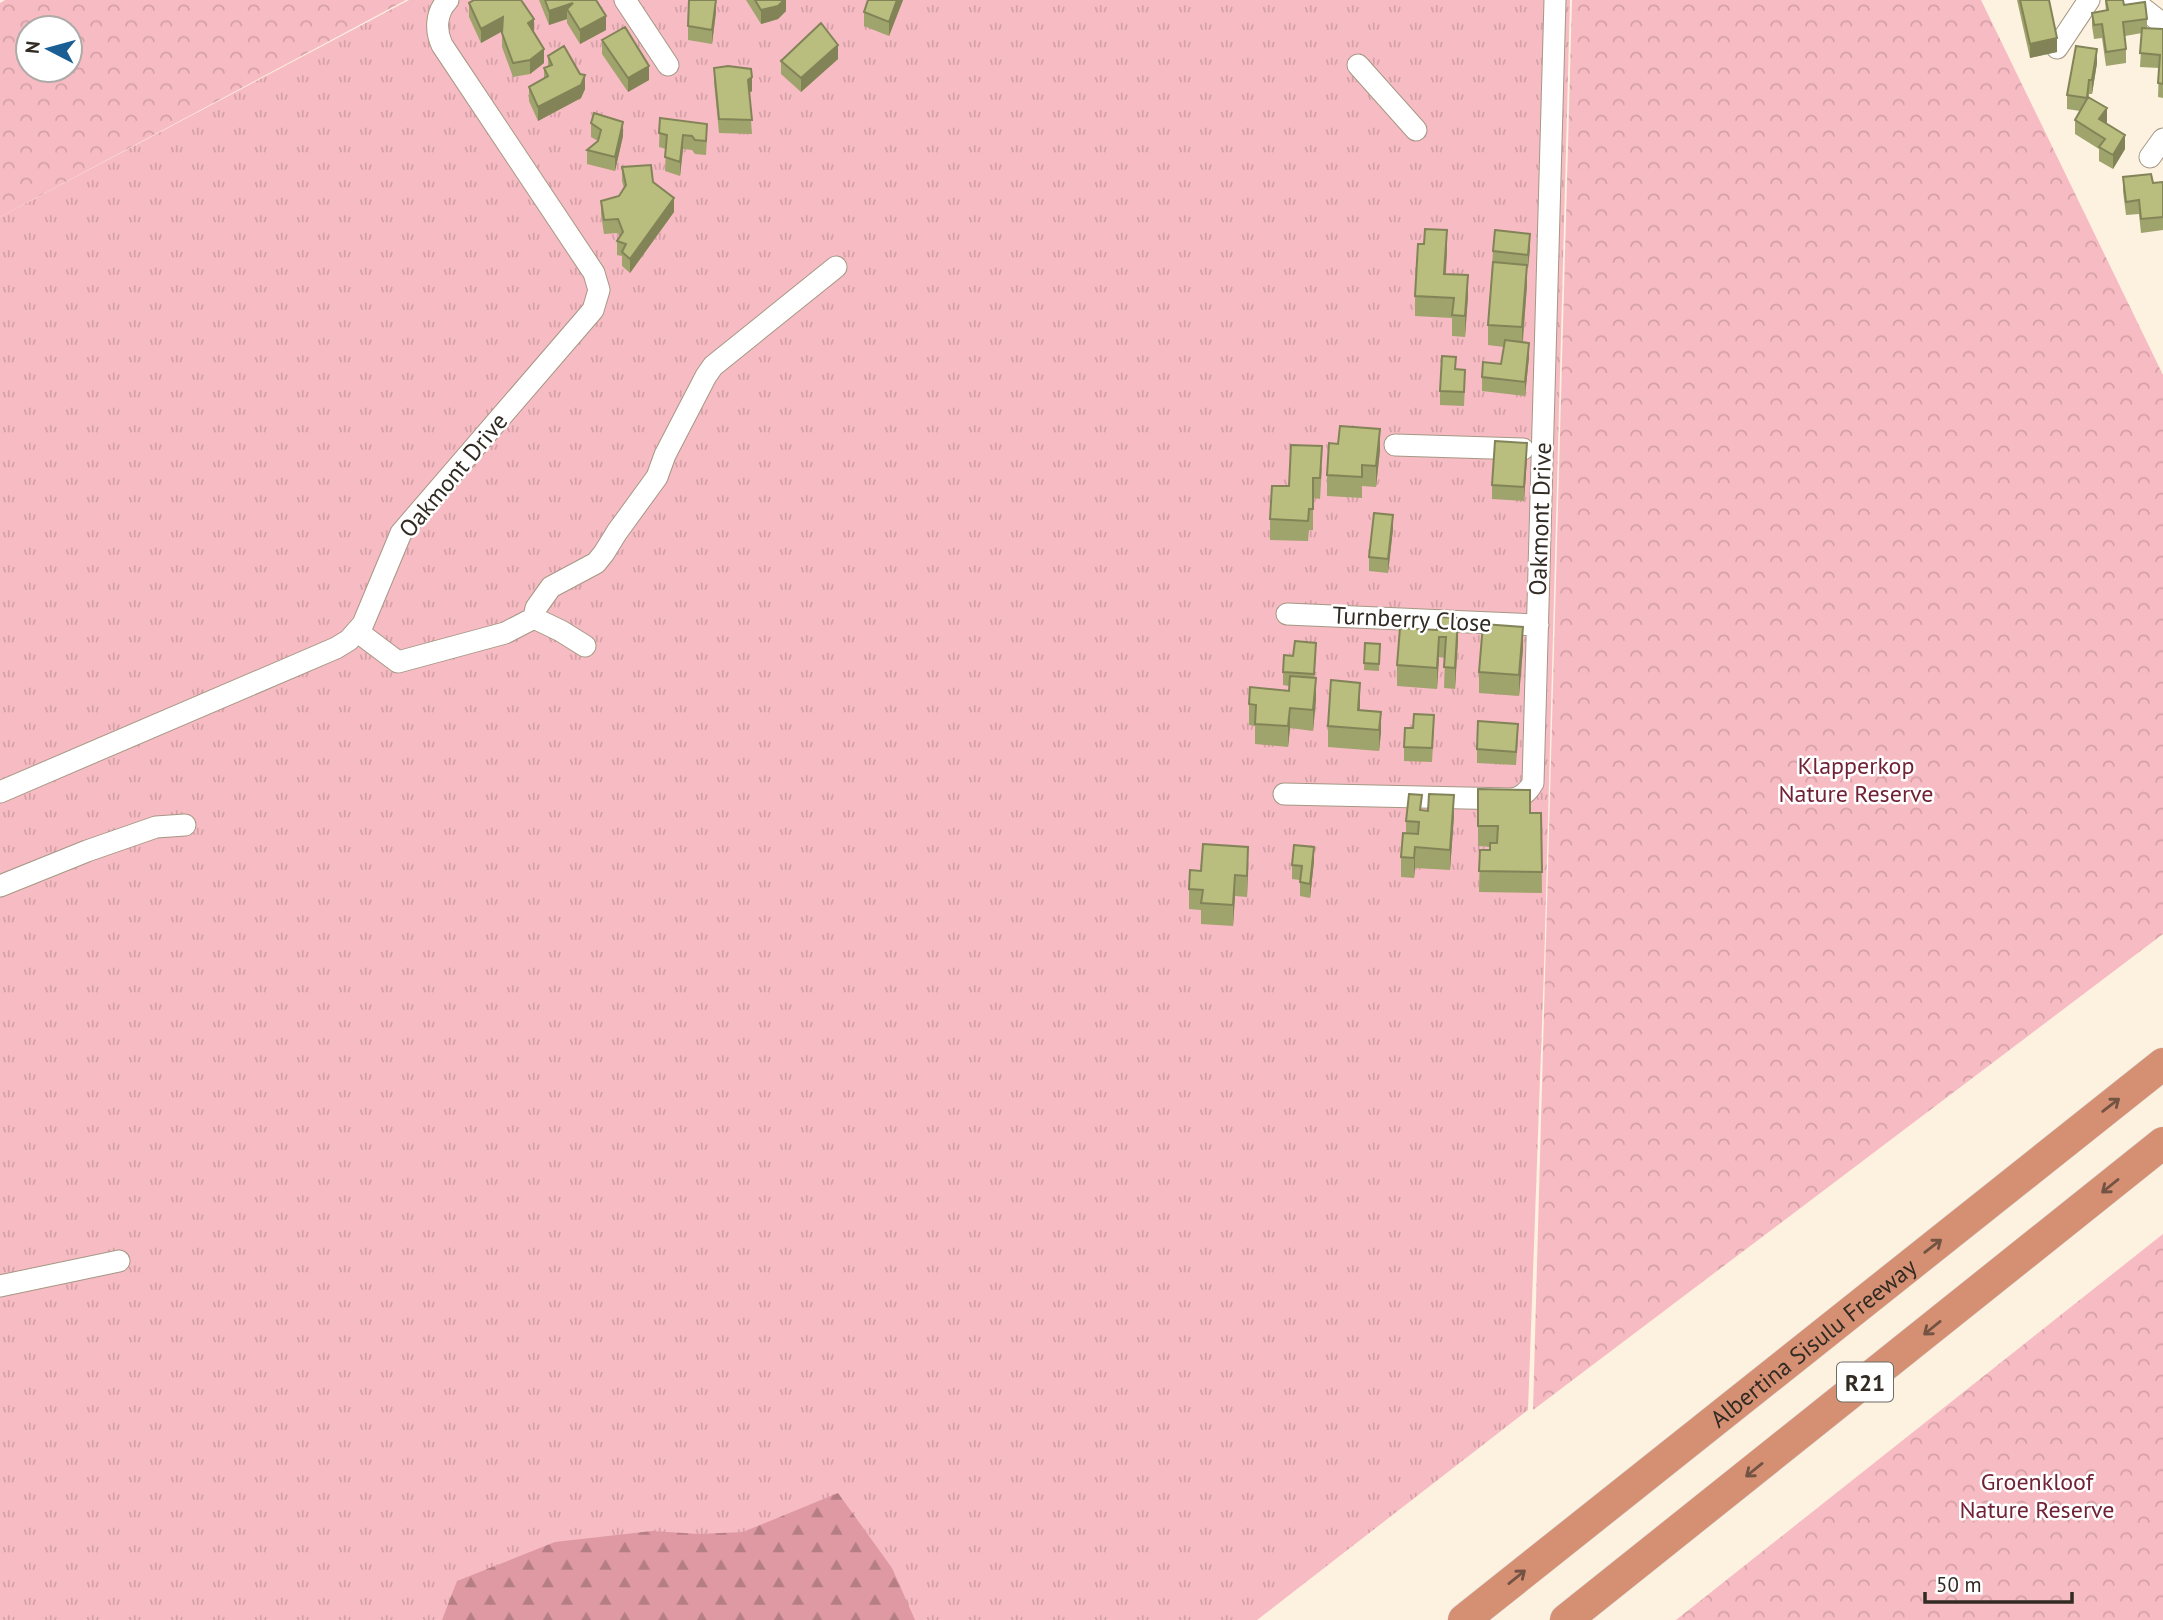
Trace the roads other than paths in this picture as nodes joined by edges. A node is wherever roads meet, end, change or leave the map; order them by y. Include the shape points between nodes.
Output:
1 (448, 0) edge
2 (625, 0) edge
3 (1555, 0) edge
4 (2089, 0) edge
5 (2132, 0) edge
6 (2163, 24) edge
7 (2057, 48) edge
8 (668, 65) dead end
9 (1357, 65) dead end
10 (1416, 130) dead end
11 (2163, 139) edge
12 (2150, 157) dead end
13 (836, 267) dead end
14 (1395, 446) dead end
15 (1542, 450) junction
16 (1287, 614) dead end
17 (534, 618) junction
18 (1538, 625) junction
19 (358, 632) junction
20 (584, 646) dead end
21 (0, 792) edge
22 (1283, 794) dead end
23 (185, 825) dead end
24 (0, 886) edge
25 (2163, 1064) edge
26 (2163, 1143) edge
27 (119, 1261) dead end
28 (0, 1286) edge
29 (1464, 1620) edge
30 (1566, 1620) edge

1 - 19 street, Oakmont Drive via 438,16 442,45 594,273 598,296 582,324 401,533
2 - 8 street
3 - 15 street, Oakmont Drive
4 - 7 street
5 - 6 street
9 - 10 street
11 - 12 street
13 - 17 street via 713,366 657,477 604,553 596,563 551,587
14 - 15 street
15 - 18 street, Oakmont Drive
16 - 18 street, Turnberry Close
17 - 19 street via 505,633 402,662
17 - 20 street
18 - 22 street, Oakmont Drive via 1534,775 1531,787 1521,796
19 - 21 street via 336,648
23 - 24 street via 156,828
29 -> 25 highway, Albertina Sisulu Freeway / R21
26 -> 30 highway, R21
27 - 28 street

